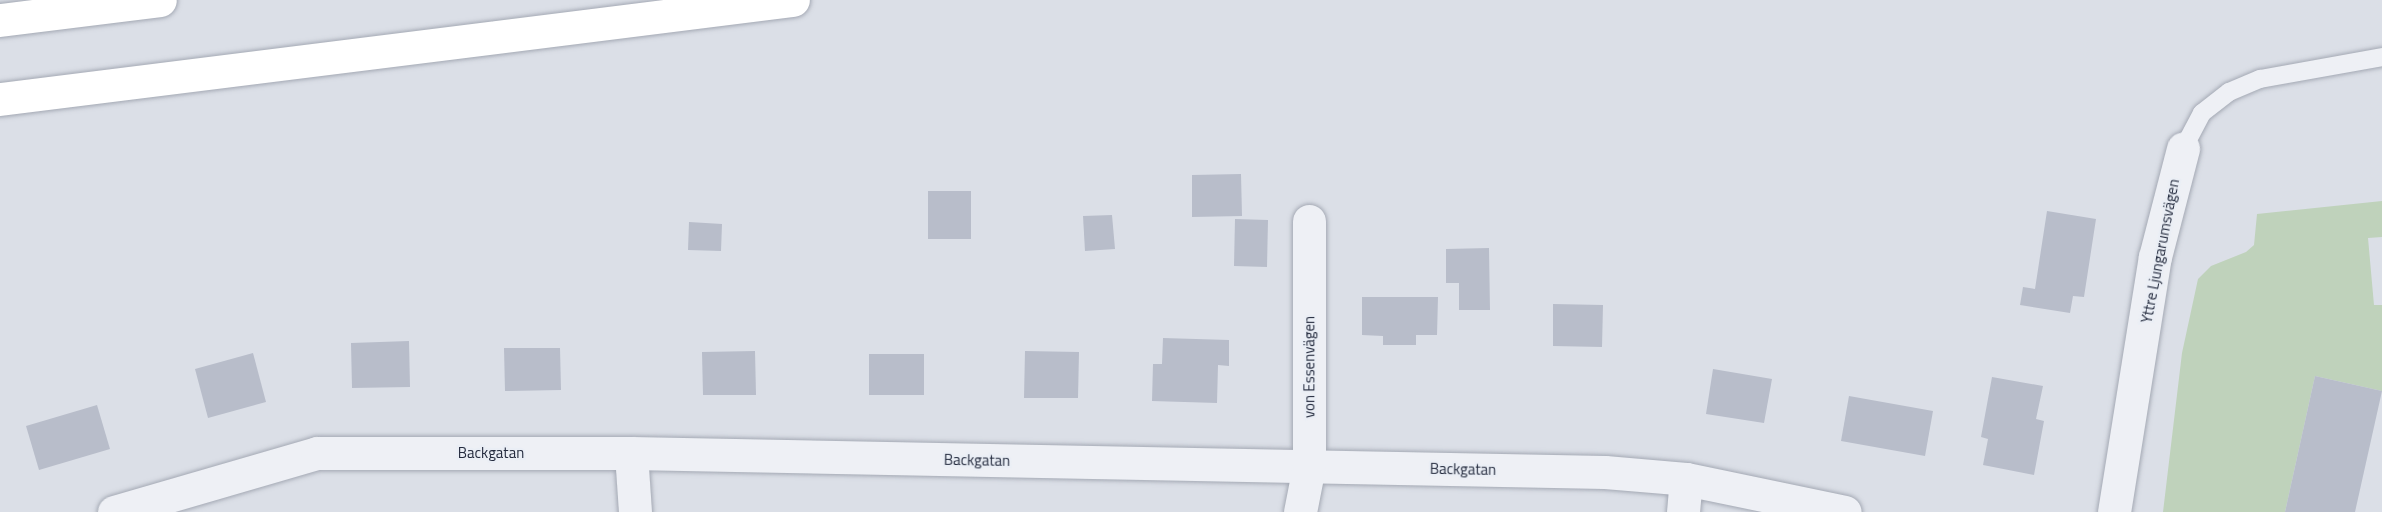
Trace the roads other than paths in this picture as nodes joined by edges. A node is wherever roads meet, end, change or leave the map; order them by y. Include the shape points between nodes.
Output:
1 (160, 0) edge
2 (793, 0) edge
3 (0, 20) edge
4 (2382, 57) edge
5 (0, 99) edge
6 (2182, 149) joint
7 (1310, 221) dead end
8 (631, 453) junction
9 (1310, 466) junction
10 (1686, 479) junction
11 (114, 512) edge
12 (635, 512) edge
13 (1300, 512) edge
14 (1683, 512) edge
15 (1845, 512) edge
16 (2114, 512) edge

1 - 3 highway
2 - 5 highway
4 - 6 lane, Yttre Ljungarumsvägen via 2260,79 2229,92 2202,113
6 - 16 street, Yttre Ljungarumsvägen via 2155,257
7 - 9 street, von Essenvägen
8 - 9 street, Backgatan
8 - 11 street, Backgatan via 317,453
8 - 12 street
9 - 10 street, Backgatan via 1605,472
9 - 13 street, von Essenvägen
10 - 14 street
10 - 15 street, Backgatan

